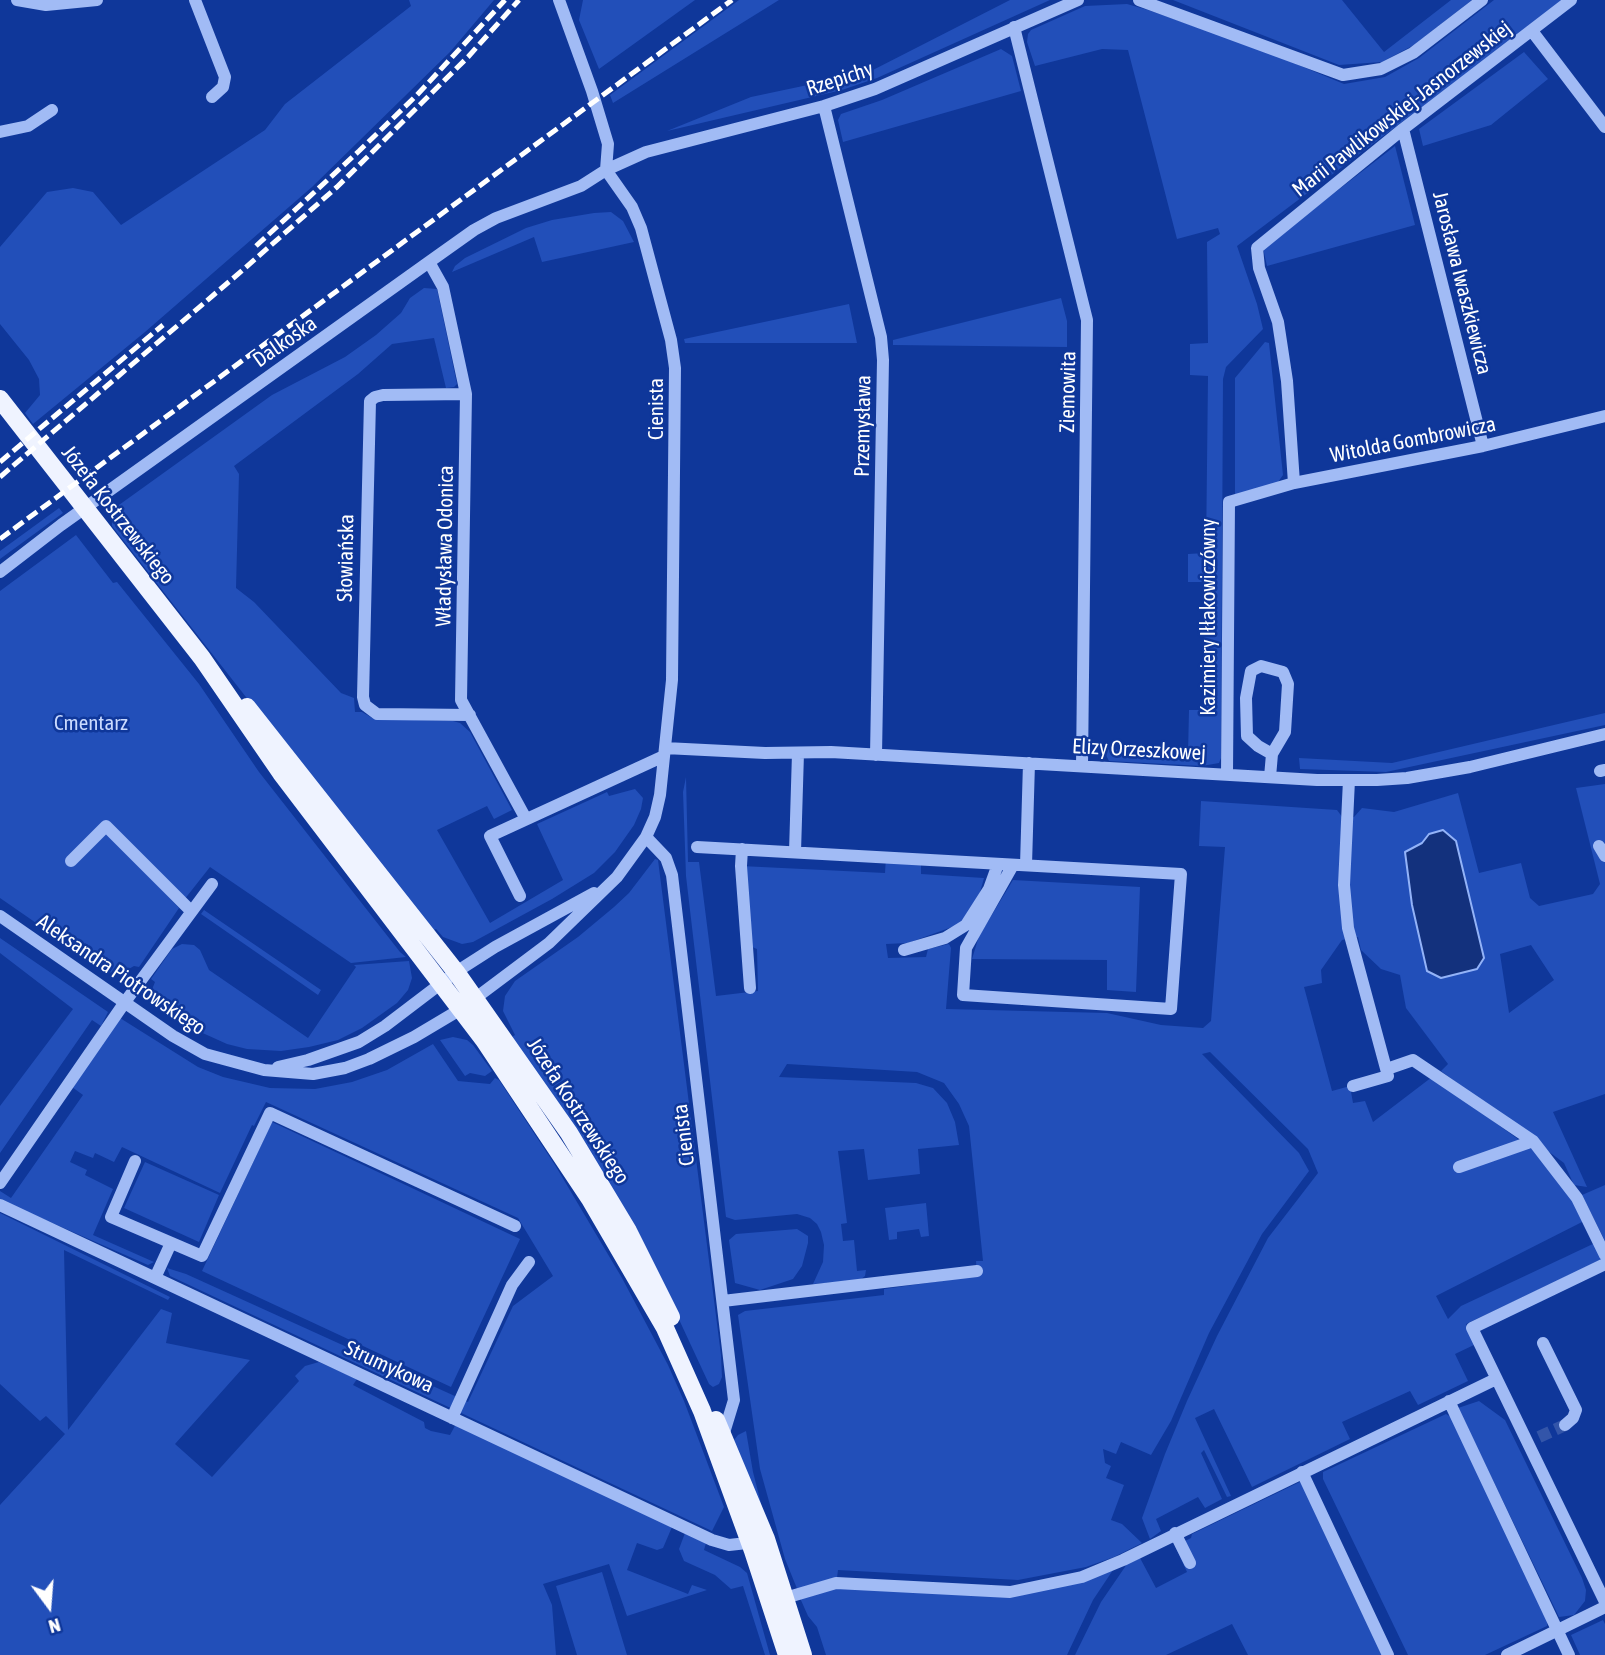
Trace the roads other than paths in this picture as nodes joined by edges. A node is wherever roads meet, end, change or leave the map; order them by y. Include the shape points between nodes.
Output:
1 (18, 0) edge
2 (97, 0) edge
3 (195, 0) edge
4 (559, 0) edge
5 (1079, 0) edge
6 (1139, 0) edge
7 (1482, 0) edge
8 (1571, 0) edge
9 (1014, 27) junction
10 (1532, 31) junction
11 (212, 97) dead end
12 (824, 106) junction
13 (52, 110) dead end
14 (1605, 127) edge
15 (1403, 129) junction
16 (0, 132) edge
17 (606, 170) junction
18 (429, 262) junction
19 (466, 394) junction
20 (0, 399) edge
21 (1605, 416) edge
22 (1483, 446) junction
23 (1294, 483) junction
24 (1228, 502) joint
25 (0, 572) edge
26 (470, 715) junction
27 (1605, 734) edge
28 (665, 752) junction
29 (799, 753) junction
30 (1272, 754) junction
31 (876, 755) junction
32 (1029, 763) junction
33 (1082, 766) junction
34 (1227, 774) junction
35 (1270, 777) junction
36 (1349, 780) junction
37 (526, 819) junction
38 (646, 837) junction
39 (697, 847) dead end
40 (742, 849) junction
41 (795, 852) junction
42 (71, 861) dead end
43 (998, 864) junction
44 (1013, 865) junction
45 (1026, 866) junction
46 (212, 884) dead end
47 (608, 886) junction
48 (520, 896) dead end
49 (191, 911) junction
50 (0, 916) edge
51 (904, 950) dead end
52 (449, 977) junction
53 (750, 988) dead end
54 (125, 1002) junction
55 (468, 1004) junction
56 (1387, 1069) junction
57 (264, 1070) junction
58 (1353, 1086) dead end
59 (1533, 1141) junction
60 (135, 1161) dead end
61 (1459, 1167) dead end
62 (0, 1183) edge
63 (0, 1205) edge
64 (514, 1227) dead end
65 (171, 1243) junction
66 (1605, 1255) edge
67 (529, 1262) dead end
68 (1605, 1264) edge
69 (977, 1271) dead end
70 (155, 1278) junction
71 (723, 1301) junction
72 (1544, 1343) dead end
73 (1496, 1378) junction
74 (1449, 1401) junction
75 (452, 1418) junction
76 (1565, 1425) dead end
77 (723, 1436) junction
78 (1302, 1472) junction
79 (1175, 1534) junction
80 (758, 1542) junction
81 (1190, 1563) dead end
82 (1601, 1584) edge
83 (785, 1598) junction
84 (1605, 1602) edge
85 (1605, 1607) edge
86 (1559, 1630) junction
87 (787, 1655) edge
88 (803, 1655) edge
89 (1388, 1655) edge
90 (1507, 1655) edge
91 (1569, 1655) edge

1 - 2 street via 46,5
3 - 11 street via 225,77 223,87
4 - 17 street via 608,144
5 - 9 street, Rzepichy
6 - 7 street, Marii Pawlikowskiej-Jasnorzewskiej via 1343,75 1381,69 1413,53
8 - 10 street, Marii Pawlikowskiej-Jasnorzewskiej
9 - 12 street, Rzepichy via 875,89
9 - 33 street, Ziemowita via 1087,320
10 - 14 street
10 - 15 street, Marii Pawlikowskiej-Jasnorzewskiej
12 - 17 street, Rzepichy via 646,152
12 - 31 street, Przemysława via 883,360
13 - 16 street via 28,126
15 - 22 street, Jarosława Iwaszkiewicza
15 - 23 street, Marii Pawlikowskiej-Jasnorzewskiej via 1257,248 1259,268 1278,322
17 - 18 street, Dalkoska via 580,186 496,218
17 - 28 street, Cienista via 641,228 675,368 672,680
18 - 19 street, Władysława Odonica via 443,287
18 - 25 street, Dalkoska
19 - 26 street, Władysława Odonica via 461,700
19 - 26 street, Słowiańska via 383,395 370,401 363,697 365,705 377,714
20 - 52 main road, Józefa Kostrzewskiego via 202,658 293,763
21 - 22 street, Witolda Gombrowicza
22 - 23 street, Witolda Gombrowicza
23 - 24 street, Witolda Gombrowicza
24 - 34 street, Kazimiery Iłłakowiczówny
26 - 37 street, Władysława Odonica
27 - 36 street, Elizy Orzeszkowej via 1438,773
28 - 29 street, Elizy Orzeszkowej
28 - 37 street
28 - 38 street, Cienista via 660,795
29 - 31 street, Elizy Orzeszkowej
29 - 41 street
30 - 30 street via 1286,732 1288,684 1283,672 1261,666 1251,671 1248,685 1247,736
30 - 35 street
31 - 32 street, Elizy Orzeszkowej
32 - 33 street, Elizy Orzeszkowej
32 - 45 street
33 - 34 street, Elizy Orzeszkowej
34 - 35 street, Elizy Orzeszkowej
35 - 36 street, Elizy Orzeszkowej
36 - 56 street via 1344,885 1348,928
37 - 48 street via 490,836
38 - 47 street, Cienista
38 - 71 street, Cienista via 666,858 672,875
39 - 40 street
40 - 41 street
40 - 53 street
41 - 43 street
42 - 49 street via 106,826
43 - 44 street
43 - 51 street via 989,889 966,925 945,938
44 - 45 street
44 - 45 street via 966,948 963,995 1171,1009 1181,874
46 - 49 street
47 - 52 street, Cienista
47 - 55 street, Cienista via 549,943
49 - 54 street
50 - 54 street, Aleksandra Piotrowskiego
52 - 55 main road, Józefa Kostrzewskiego
52 - 57 street, Aleksandra Piotrowskiego via 359,1042
54 - 57 street, Aleksandra Piotrowskiego via 205,1054
54 - 62 street
55 - 57 street, Aleksandra Piotrowskiego via 394,1048 345,1068 313,1074
55 - 77 main road, Józefa Kostrzewskiego via 569,1133 628,1231
55 - 80 main road, Józefa Kostrzewskiego via 665,1328
56 - 58 street via 1388,1076
56 - 59 street via 1413,1060
59 - 61 street
59 - 66 street via 1577,1198
60 - 65 street via 111,1217
63 - 70 street, Strumykowa
64 - 65 street via 270,1113 202,1256
65 - 70 street
67 - 75 street via 512,1285
68 - 73 street via 1472,1328
69 - 71 street
70 - 75 street, Strumykowa
71 - 77 street, Cienista via 734,1400
72 - 76 street via 1576,1410
73 - 74 street
73 - 82 street via 1533,1440
74 - 78 street
74 - 86 street
75 - 80 street, Strumykowa via 712,1540 729,1545
77 - 80 main road, Józefa Kostrzewskiego
78 - 79 street
78 - 89 street
79 - 81 street
79 - 83 street via 1082,1577 1010,1592 835,1583
80 - 83 main road, Józefa Kostrzewskiego
80 - 87 main road, Józefa Kostrzewskiego
82 - 84 street
83 - 88 main road, Józefa Kostrzewskiego
85 - 86 street
86 - 90 street
86 - 91 street

